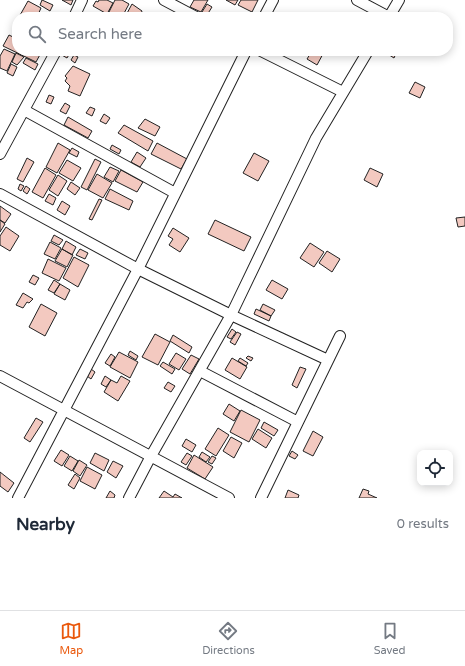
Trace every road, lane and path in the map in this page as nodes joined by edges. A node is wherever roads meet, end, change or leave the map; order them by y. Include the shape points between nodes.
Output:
1 (82, 0) edge
2 (164, 0) edge
3 (273, 0) edge
4 (357, 0) edge
5 (399, 0) edge
6 (76, 12) edge
7 (187, 12) edge
8 (267, 12) edge
9 (380, 12) edge
10 (392, 12) edge
11 (53, 56) edge
12 (244, 56) edge
13 (271, 56) edge
14 (365, 56) edge
15 (343, 92) junction
16 (24, 110) junction
17 (0, 154) edge
18 (175, 193) junction
19 (0, 194) edge
20 (138, 269) junction
21 (231, 315) junction
22 (340, 336) dead end
23 (328, 360) junction
24 (200, 371) junction
25 (0, 376) edge
26 (63, 410) junction
27 (298, 422) junction
28 (151, 456) junction
29 (18, 498) edge
30 (130, 498) edge
31 (229, 498) edge
32 (261, 498) edge

1 - 6 street
2 - 7 street
3 - 8 street
4 - 9 street
5 - 10 street
11 - 16 street
12 - 18 street
13 - 15 street
14 - 15 street
15 - 21 street via 316,138
16 - 17 street
16 - 18 street
18 - 20 street
19 - 20 street
20 - 21 street
20 - 26 street
21 - 23 street
21 - 24 street
22 - 23 street
23 - 27 street
24 - 27 street
24 - 28 street
25 - 26 street
26 - 28 street
26 - 29 street
27 - 32 street
28 - 30 street
28 - 31 street

